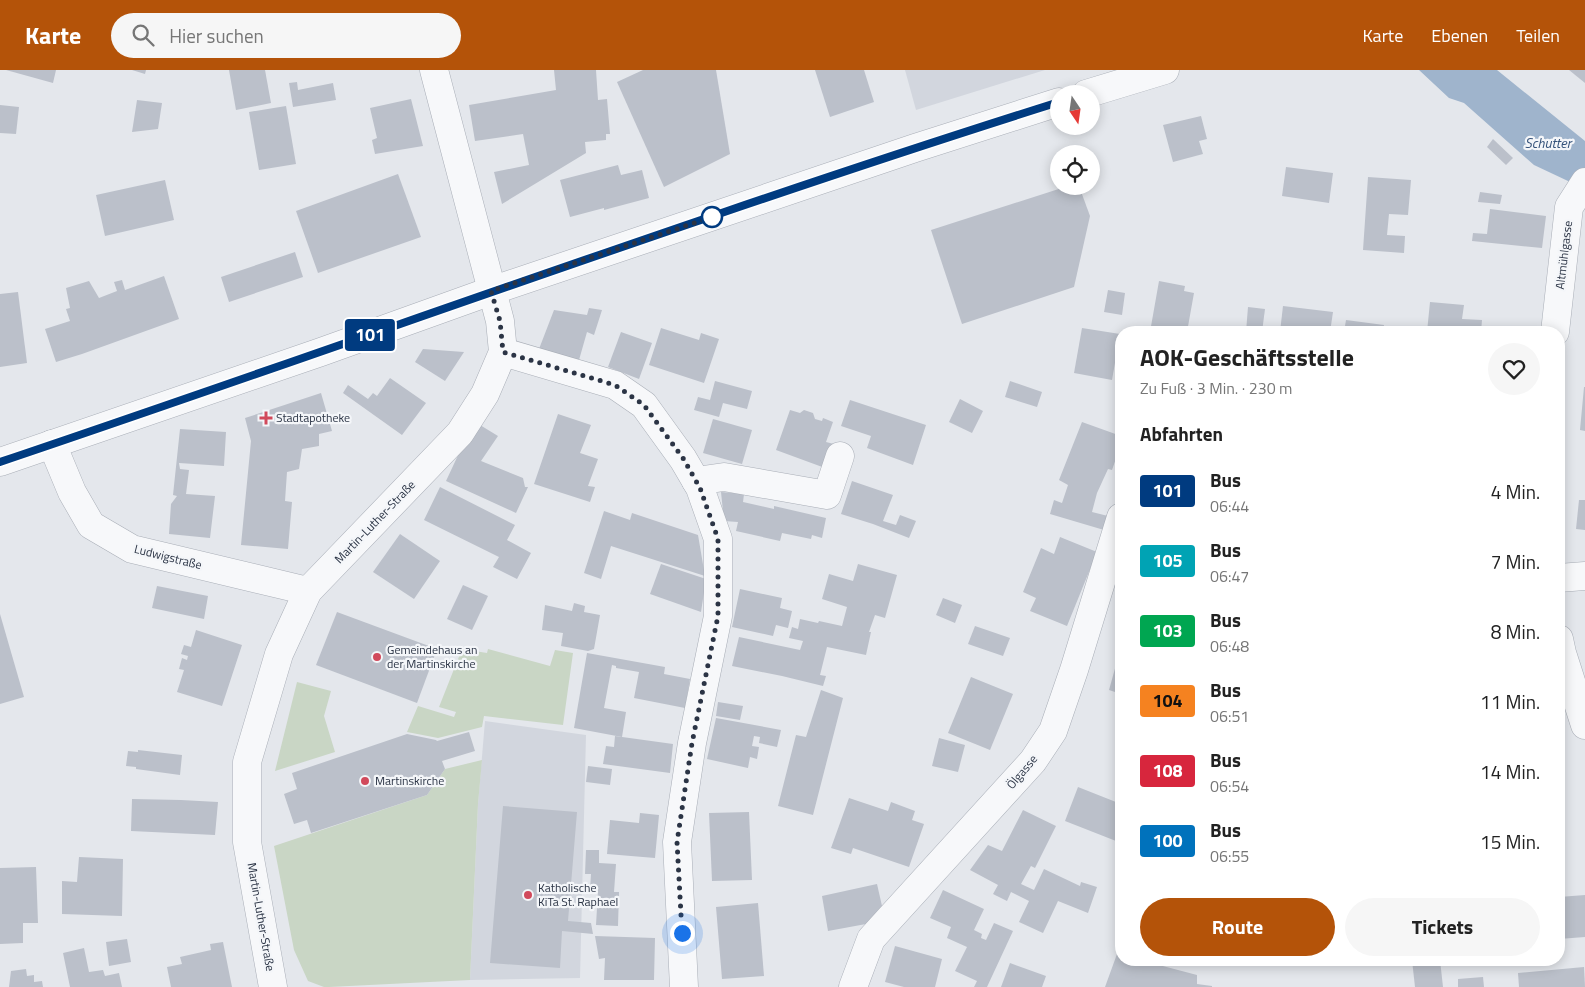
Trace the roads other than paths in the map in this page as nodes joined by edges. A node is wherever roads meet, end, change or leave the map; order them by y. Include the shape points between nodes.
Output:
1 (434, 70) edge
2 (1165, 70) edge
3 (1100, 90) edge
4 (1050, 105) edge
5 (1585, 182) edge
6 (491, 291) junction
7 (1556, 326) edge
8 (503, 352) junction
9 (52, 444) junction
10 (840, 456) dead end
11 (0, 462) edge
12 (696, 481) junction
13 (1115, 536) edge
14 (1585, 576) edge
15 (1565, 578) edge
16 (308, 591) junction
17 (1565, 662) edge
18 (1585, 725) edge
19 (273, 987) edge
20 (684, 987) edge
21 (853, 987) edge

1 - 6 street, Martin-Luther-Straße
2 - 3 street
4 - 6 street
5 - 7 street, Altmühlgasse via 1569,207
6 - 8 street, Martin-Luther-Straße via 500,321
6 - 9 street
8 - 12 street via 615,385 644,405
8 - 16 street, Martin-Luther-Straße via 485,394 460,433
9 - 11 street
9 - 16 street, Ludwigstraße via 72,492 91,525 132,548
10 - 12 street via 827,495 724,477
12 - 20 street via 718,539 718,616 692,743 677,842
13 - 21 street, Ölgasse via 1053,731 1034,761 871,939
14 - 15 street
16 - 19 street, Martin-Luther-Straße via 279,654 246,762 247,842
17 - 18 street

